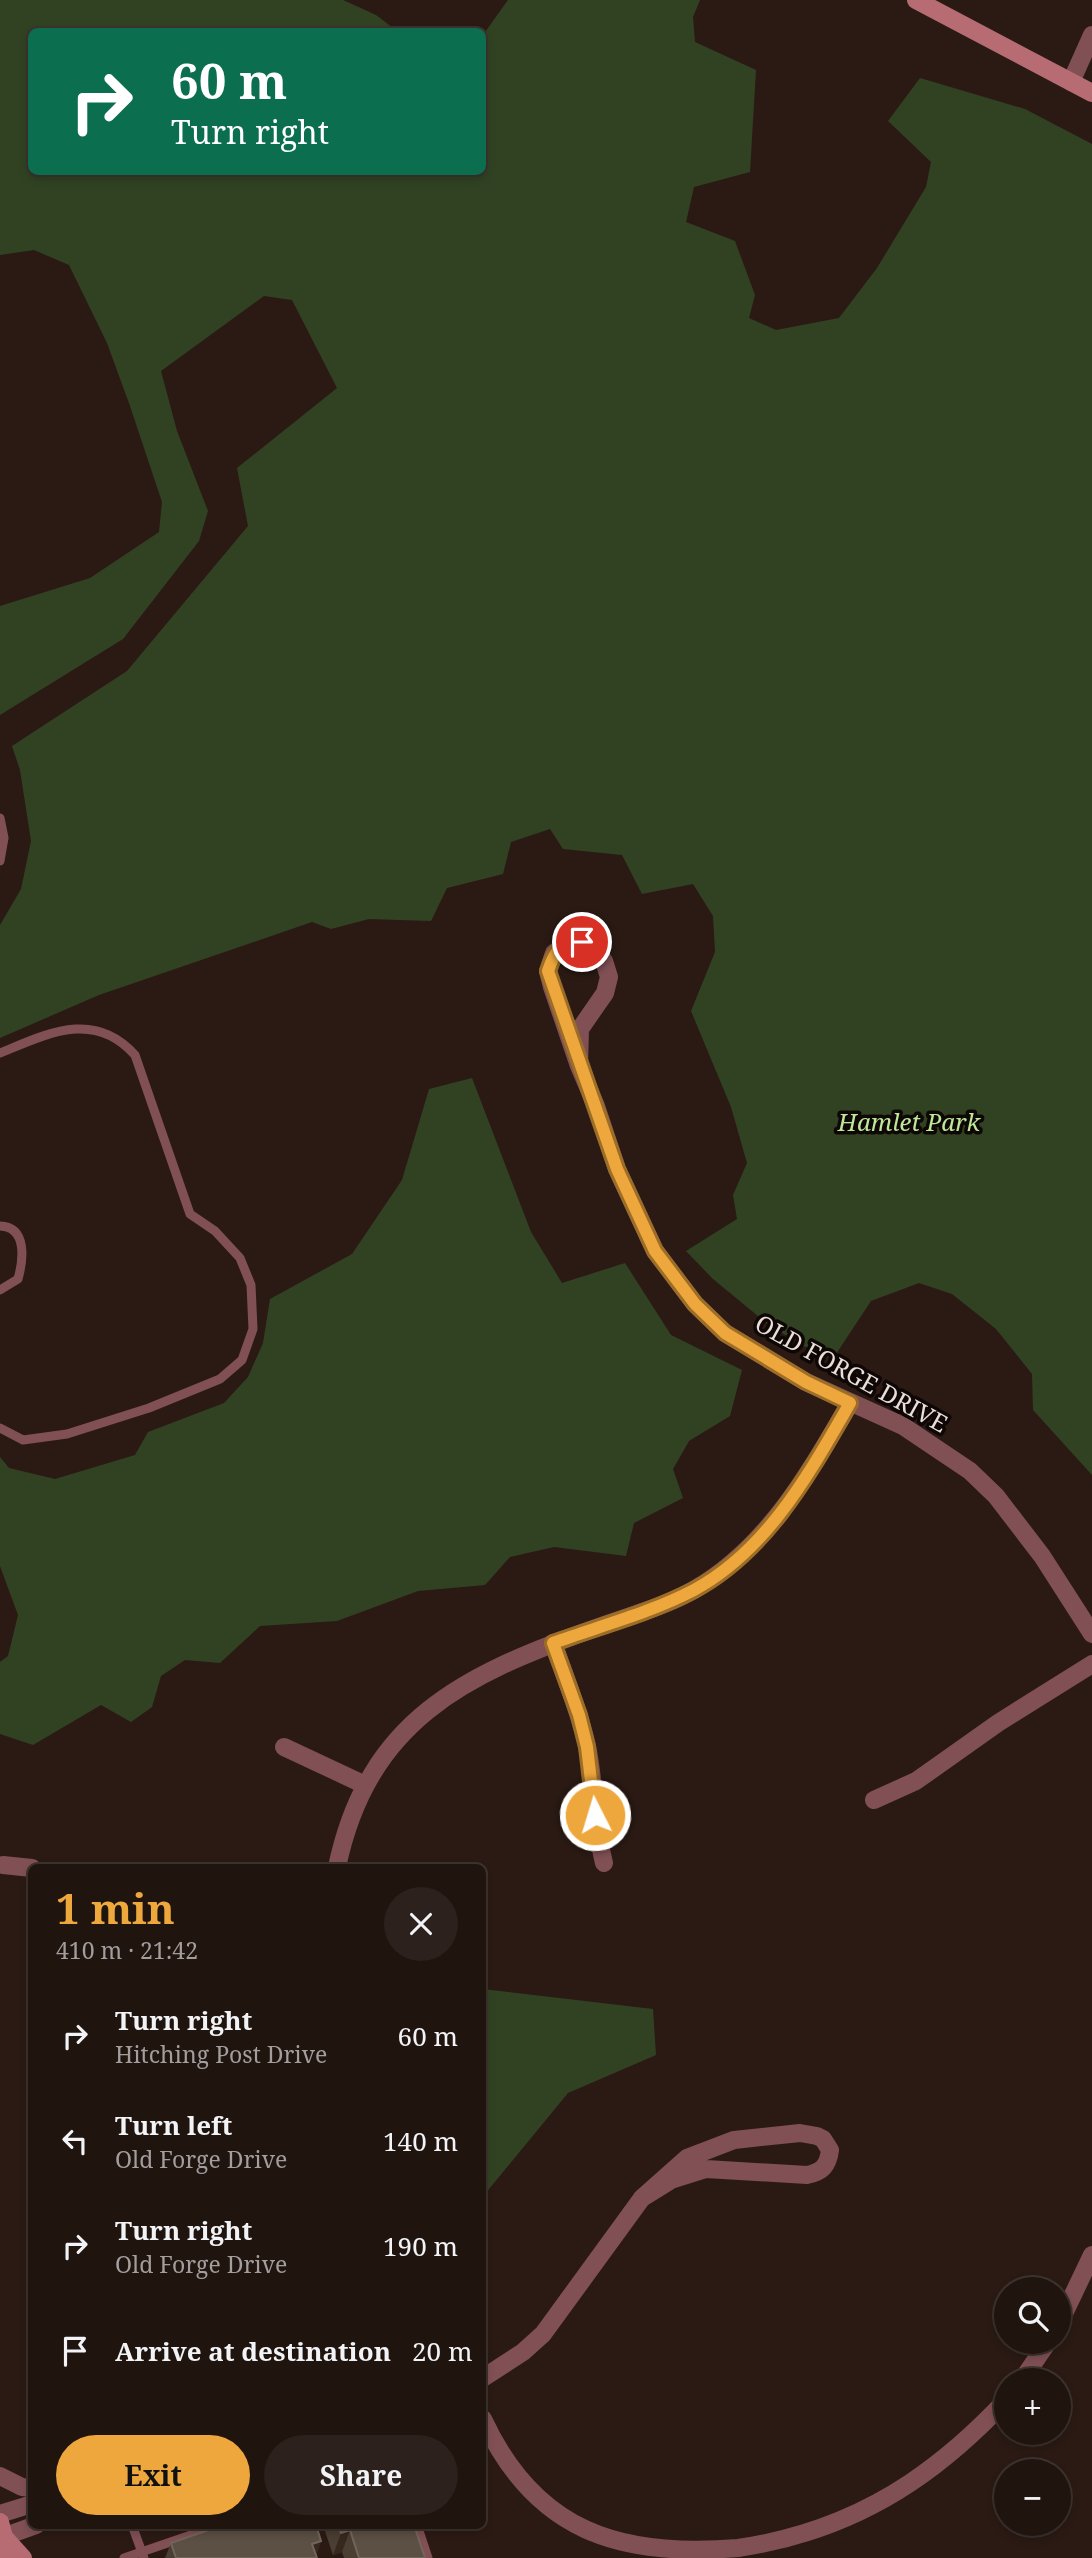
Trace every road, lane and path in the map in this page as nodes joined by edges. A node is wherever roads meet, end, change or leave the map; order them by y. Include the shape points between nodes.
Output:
1 (916, 0) edge
2 (1092, 35) edge
3 (1071, 82) junction
4 (1092, 93) edge
5 (0, 818) edge
6 (0, 862) edge
7 (0, 1053) edge
8 (579, 1066) junction
9 (0, 1226) edge
10 (0, 1290) edge
11 (850, 1403) junction
12 (0, 1428) edge
13 (1092, 1634) edge
14 (553, 1643) junction
15 (1092, 1664) edge
16 (284, 1747) dead end
17 (365, 1785) junction
18 (874, 1800) dead end
19 (604, 1863) dead end
20 (338, 1864) edge
21 (3, 1865) dead end
22 (28, 1868) edge
23 (642, 2198) junction
24 (1092, 2255) edge
25 (1071, 2299) edge
26 (486, 2376) edge
27 (994, 2413) edge
28 (486, 2426) edge
29 (0, 2476) edge
30 (28, 2488) edge
31 (28, 2505) edge
32 (0, 2514) edge
33 (28, 2527) edge
34 (133, 2529) edge
35 (209, 2529) edge
36 (418, 2529) edge
37 (1, 2532) edge
38 (143, 2555) edge
39 (5, 2558) edge
40 (23, 2558) edge
41 (124, 2558) edge
42 (428, 2558) edge

1 - 3 street
2 - 3 street
3 - 4 street
5 - 6 lane via 4,838
7 - 12 lane via 59,1030 95,1030 123,1042 135,1055 190,1214 215,1231 240,1258 251,1285 253,1329 242,1360 220,1379 149,1408 67,1434 23,1440
8 - 8 street, OLD FORGE DRIVE via 548,971 554,953 567,944 582,942 594,948 609,977 605,993 580,1029
8 - 11 street, OLD FORGE DRIVE via 617,1169 655,1251 695,1304 725,1333
9 - 10 lane via 18,1236 24,1257 18,1279
11 - 13 street, OLD FORGE DRIVE via 903,1426 970,1471 996,1496 1034,1546
11 - 14 street via 798,1489 749,1548 697,1588
14 - 17 street via 492,1668 432,1705 385,1755
14 - 19 street via 587,1747
15 - 18 street via 916,1781
16 - 17 street
17 - 20 street
21 - 22 street
23 - 23 street via 671,2180 706,2169 818,2173 827,2164 830,2150 823,2139 808,2134 734,2140 687,2158
23 - 26 street via 543,2334
24 - 25 street
27 - 28 street via 948,2456 873,2505 811,2531 759,2545 679,2554 643,2551 579,2529 532,2494 512,2472
29 - 30 street
31 - 32 street
33 - 37 street
34 - 38 lane
35 - 38 lane
36 - 42 lane
37 - 39 street
37 - 40 street
38 - 41 lane

